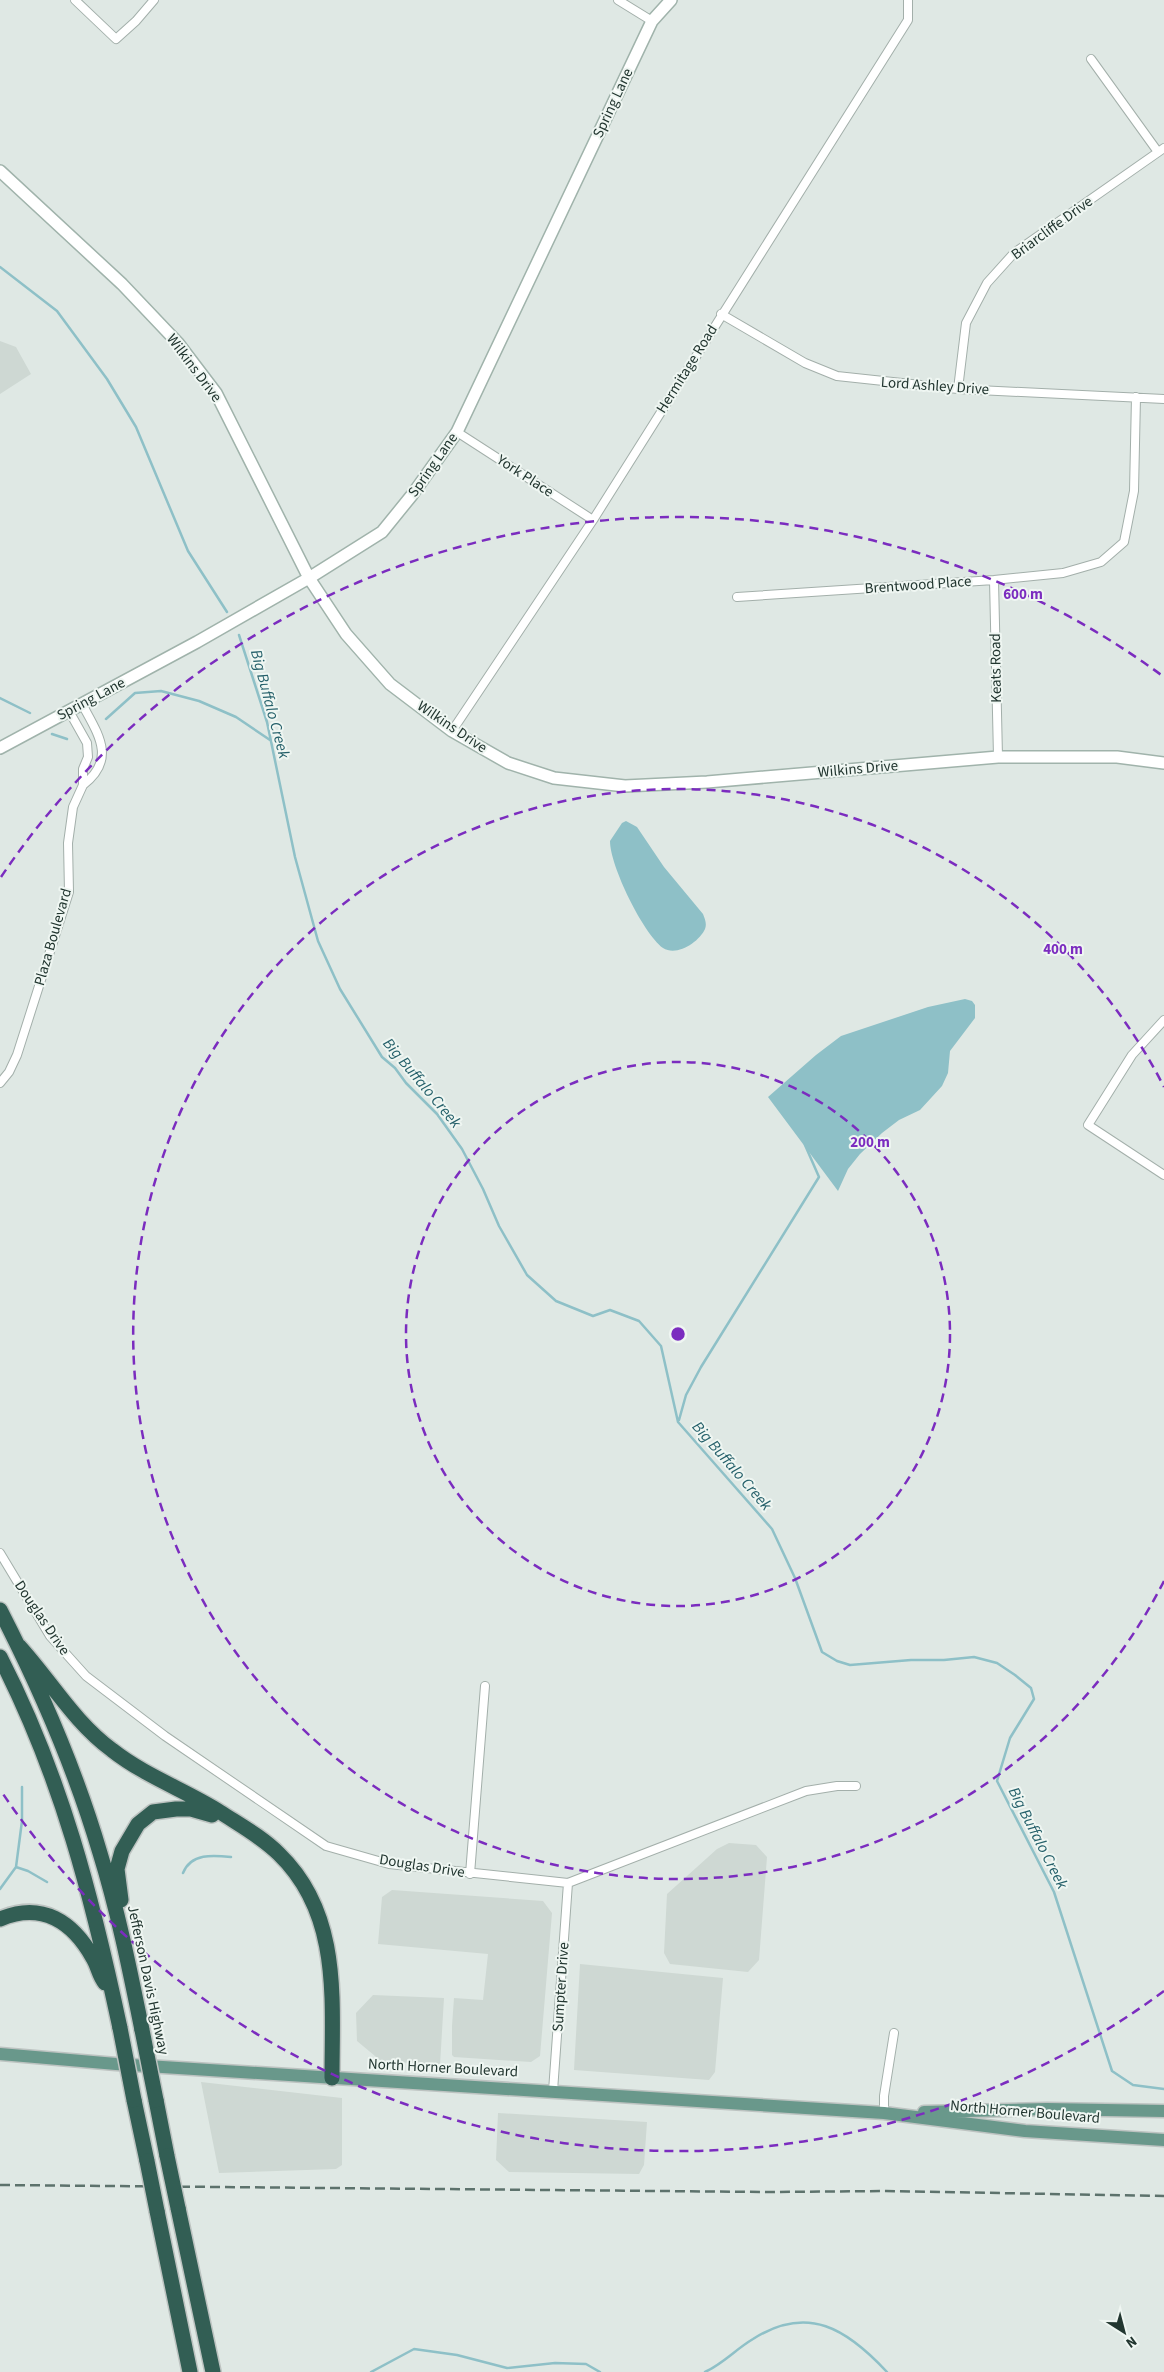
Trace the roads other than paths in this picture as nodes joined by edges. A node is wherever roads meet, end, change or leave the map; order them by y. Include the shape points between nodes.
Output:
1 (75, 0) edge
2 (154, 0) edge
3 (618, 0) edge
4 (671, 0) edge
5 (908, 0) edge
6 (652, 21) junction
7 (1091, 59) dead end
8 (1161, 150) edge
9 (0, 171) edge
10 (721, 314) junction
11 (958, 389) junction
12 (1136, 397) junction
13 (1164, 399) edge
14 (457, 432) junction
15 (593, 520) junction
16 (309, 578) junction
17 (994, 580) junction
18 (737, 597) dead end
19 (82, 704) junction
20 (70, 711) junction
21 (452, 731) junction
22 (0, 748) edge
23 (998, 757) junction
24 (1164, 763) edge
25 (84, 785) junction
26 (1164, 1020) edge
27 (0, 1083) edge
28 (1164, 1174) edge
29 (0, 1553) edge
30 (0, 1610) edge
31 (19, 1646) junction
32 (0, 1657) edge
33 (485, 1686) dead end
34 (856, 1786) dead end
35 (235, 1824) junction
36 (470, 1874) junction
37 (568, 1883) junction
38 (0, 1919) edge
39 (130, 1975) junction
40 (112, 1992) junction
41 (894, 2033) dead end
42 (0, 2054) edge
43 (332, 2078) junction
44 (553, 2091) junction
45 (1164, 2112) edge
46 (884, 2113) junction
47 (1164, 2140) edge
48 (190, 2372) edge
49 (213, 2372) edge

1 - 2 street via 116,39
3 - 6 street
4 - 6 street, Spring Lane
5 - 10 street, Hermitage Road via 908,20
6 - 14 street, Spring Lane
7 - 8 street
8 - 11 street, Briarcliffe Drive via 1014,253 987,283 966,323
9 - 16 street, Wilkins Drive via 122,284 178,343 216,393
10 - 11 street, Lord Ashley Drive via 805,363 837,376
10 - 15 street, Hermitage Road
11 - 12 street, Lord Ashley Drive
12 - 13 street, Lord Ashley Drive
12 - 17 street, Brentwood Place via 1134,491 1124,542 1101,562 1062,573
14 - 15 street, York Place
14 - 16 street, Spring Lane via 382,532
15 - 21 street, Hermitage Road
16 - 19 street, Spring Lane
16 - 21 street, Wilkins Drive via 346,634 390,684
17 - 18 street, Brentwood Place
17 - 23 street, Keats Road
19 - 20 street, Spring Lane
19 - 25 street, Plaza Boulevard via 100,738 103,753 95,776
20 - 22 street, Spring Lane
20 - 25 street, Plaza Boulevard via 86,743 88,757 83,769
21 - 23 street, Wilkins Drive via 508,763 554,778 625,786
23 - 24 street, Wilkins Drive via 1117,758
25 - 27 street, Plaza Boulevard via 73,807 68,843 69,892 17,1055
26 - 28 street via 1132,1055 1088,1125
29 - 36 street, Douglas Drive via 50,1636 86,1676 238,1787 326,1846 389,1864
30 - 31 highway, Jefferson Davis Highway
31 - 35 highway via 78,1720 111,1750 143,1772 220,1812
31 - 39 highway, Jefferson Davis Highway via 72,1769 100,1853
32 - 40 highway via 31,1721 58,1790 89,1891
33 - 36 street
34 - 37 street, Douglas Drive via 806,1790
35 - 39 highway via 203,1812 176,1809 152,1812 138,1824 122,1851 117,1869 130,1934
35 - 43 highway via 268,1844 289,1865 307,1889 319,1915 332,1975
36 - 37 street, Douglas Drive
37 - 44 street, Sumpter Drive
38 - 40 highway via 23,1913 43,1914 68,1925 84,1943 101,1979
39 - 49 highway, Jefferson Davis Highway, bridge
40 - 48 highway, bridge
41 - 46 street
42 - 43 main road, North Horner Boulevard
43 - 44 main road, North Horner Boulevard
44 - 46 main road, North Horner Boulevard
45 - 46 main road, North Horner Boulevard via 1047,2108
46 - 47 main road, North Horner Boulevard via 1025,2131

